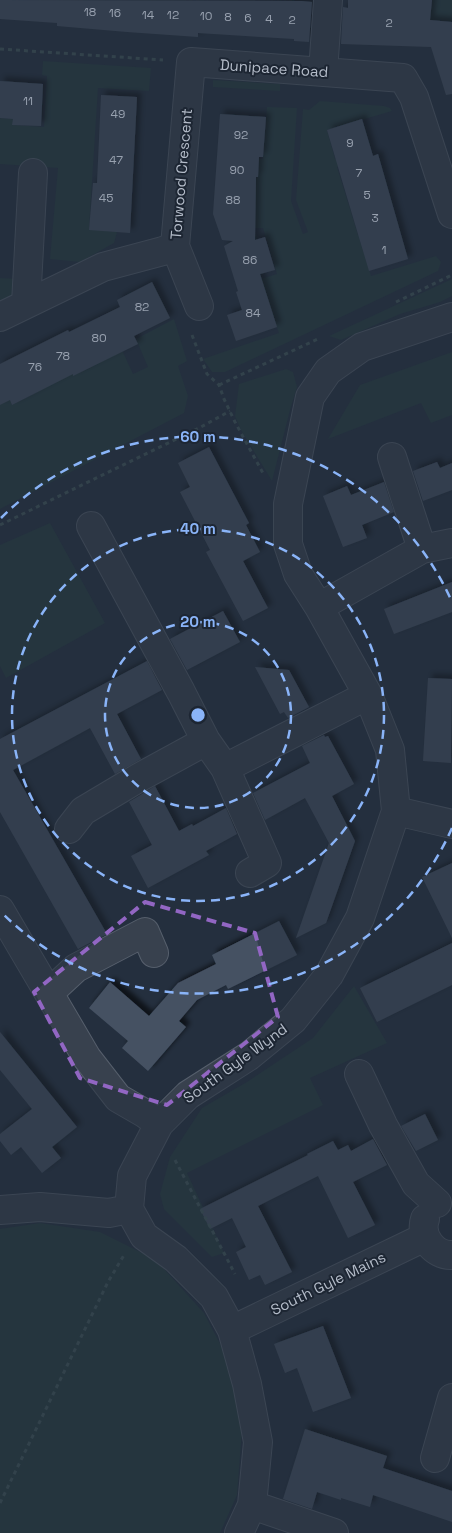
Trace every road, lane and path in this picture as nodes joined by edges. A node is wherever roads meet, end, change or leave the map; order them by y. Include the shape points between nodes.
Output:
1 (328, 0) edge
2 (0, 49) edge
3 (191, 62) junction
4 (323, 72) junction
5 (33, 173) dead end
6 (452, 214) edge
7 (175, 246) junction
8 (26, 304) junction
9 (194, 316) joint
10 (0, 317) edge
11 (452, 317) edge
12 (326, 335) dead end
13 (219, 384) junction
14 (230, 411) junction
15 (392, 457) dead end
16 (288, 504) junction
17 (0, 525) edge
18 (91, 526) dead end
19 (452, 544) edge
20 (422, 549) junction
21 (319, 607) junction
22 (368, 695) junction
23 (206, 741) junction
24 (225, 768) junction
25 (396, 811) junction
26 (452, 824) edge
27 (69, 829) dead end
28 (250, 873) dead end
29 (0, 910) edge
30 (154, 953) dead end
31 (49, 993) junction
32 (359, 1074) dead end
33 (158, 1124) junction
34 (174, 1159) dead end
35 (444, 1201) edge
36 (0, 1210) edge
37 (128, 1210) junction
38 (424, 1237) junction
39 (124, 1254) dead end
40 (452, 1255) edge
41 (237, 1278) dead end
42 (232, 1330) junction
43 (452, 1398) edge
44 (434, 1458) dead end
45 (0, 1503) edge
46 (252, 1505) junction
47 (239, 1533) edge
48 (334, 1533) edge

1 - 4 street
2 - 3 path
3 - 4 street, Dunipace Road
3 - 7 street, Torwood Crescent
4 - 6 street, Dunipace Road via 403,78 414,97
5 - 8 street
7 - 8 street, Torwood Crescent via 103,267
7 - 9 street
8 - 10 street, Torwood Crescent
9 - 13 path via 207,374
11 - 16 street, South Gyle Wynd via 362,347 328,371 310,397
12 - 13 path
13 - 14 path
14 - 16 path via 266,479
14 - 17 path
15 - 20 street
16 - 21 street, South Gyle Wynd via 288,544 298,574
18 - 23 street
19 - 20 street
20 - 21 street
21 - 22 street, South Gyle Wynd
22 - 24 street
22 - 25 street, South Gyle Wynd via 390,750
23 - 24 street
23 - 27 street via 83,810
24 - 28 street via 267,863
25 - 26 street
25 - 33 street, South Gyle Wynd via 360,918 329,975 293,1020 249,1056 188,1095
29 - 31 street
30 - 31 street via 145,932 76,968
31 - 33 street via 87,1058 118,1098
32 - 35 street via 416,1184
33 - 37 street, South Gyle Wynd via 132,1176
34 - 41 path
35 - 38 street via 427,1212 423,1224
36 - 37 street via 40,1207 109,1213
37 - 42 street via 144,1236 176,1260 214,1298
38 - 40 street via 433,1249
38 - 42 street, South Gyle Mains
39 - 45 path
42 - 46 street via 248,1384 258,1442
43 - 44 street
46 - 47 street
46 - 48 street

